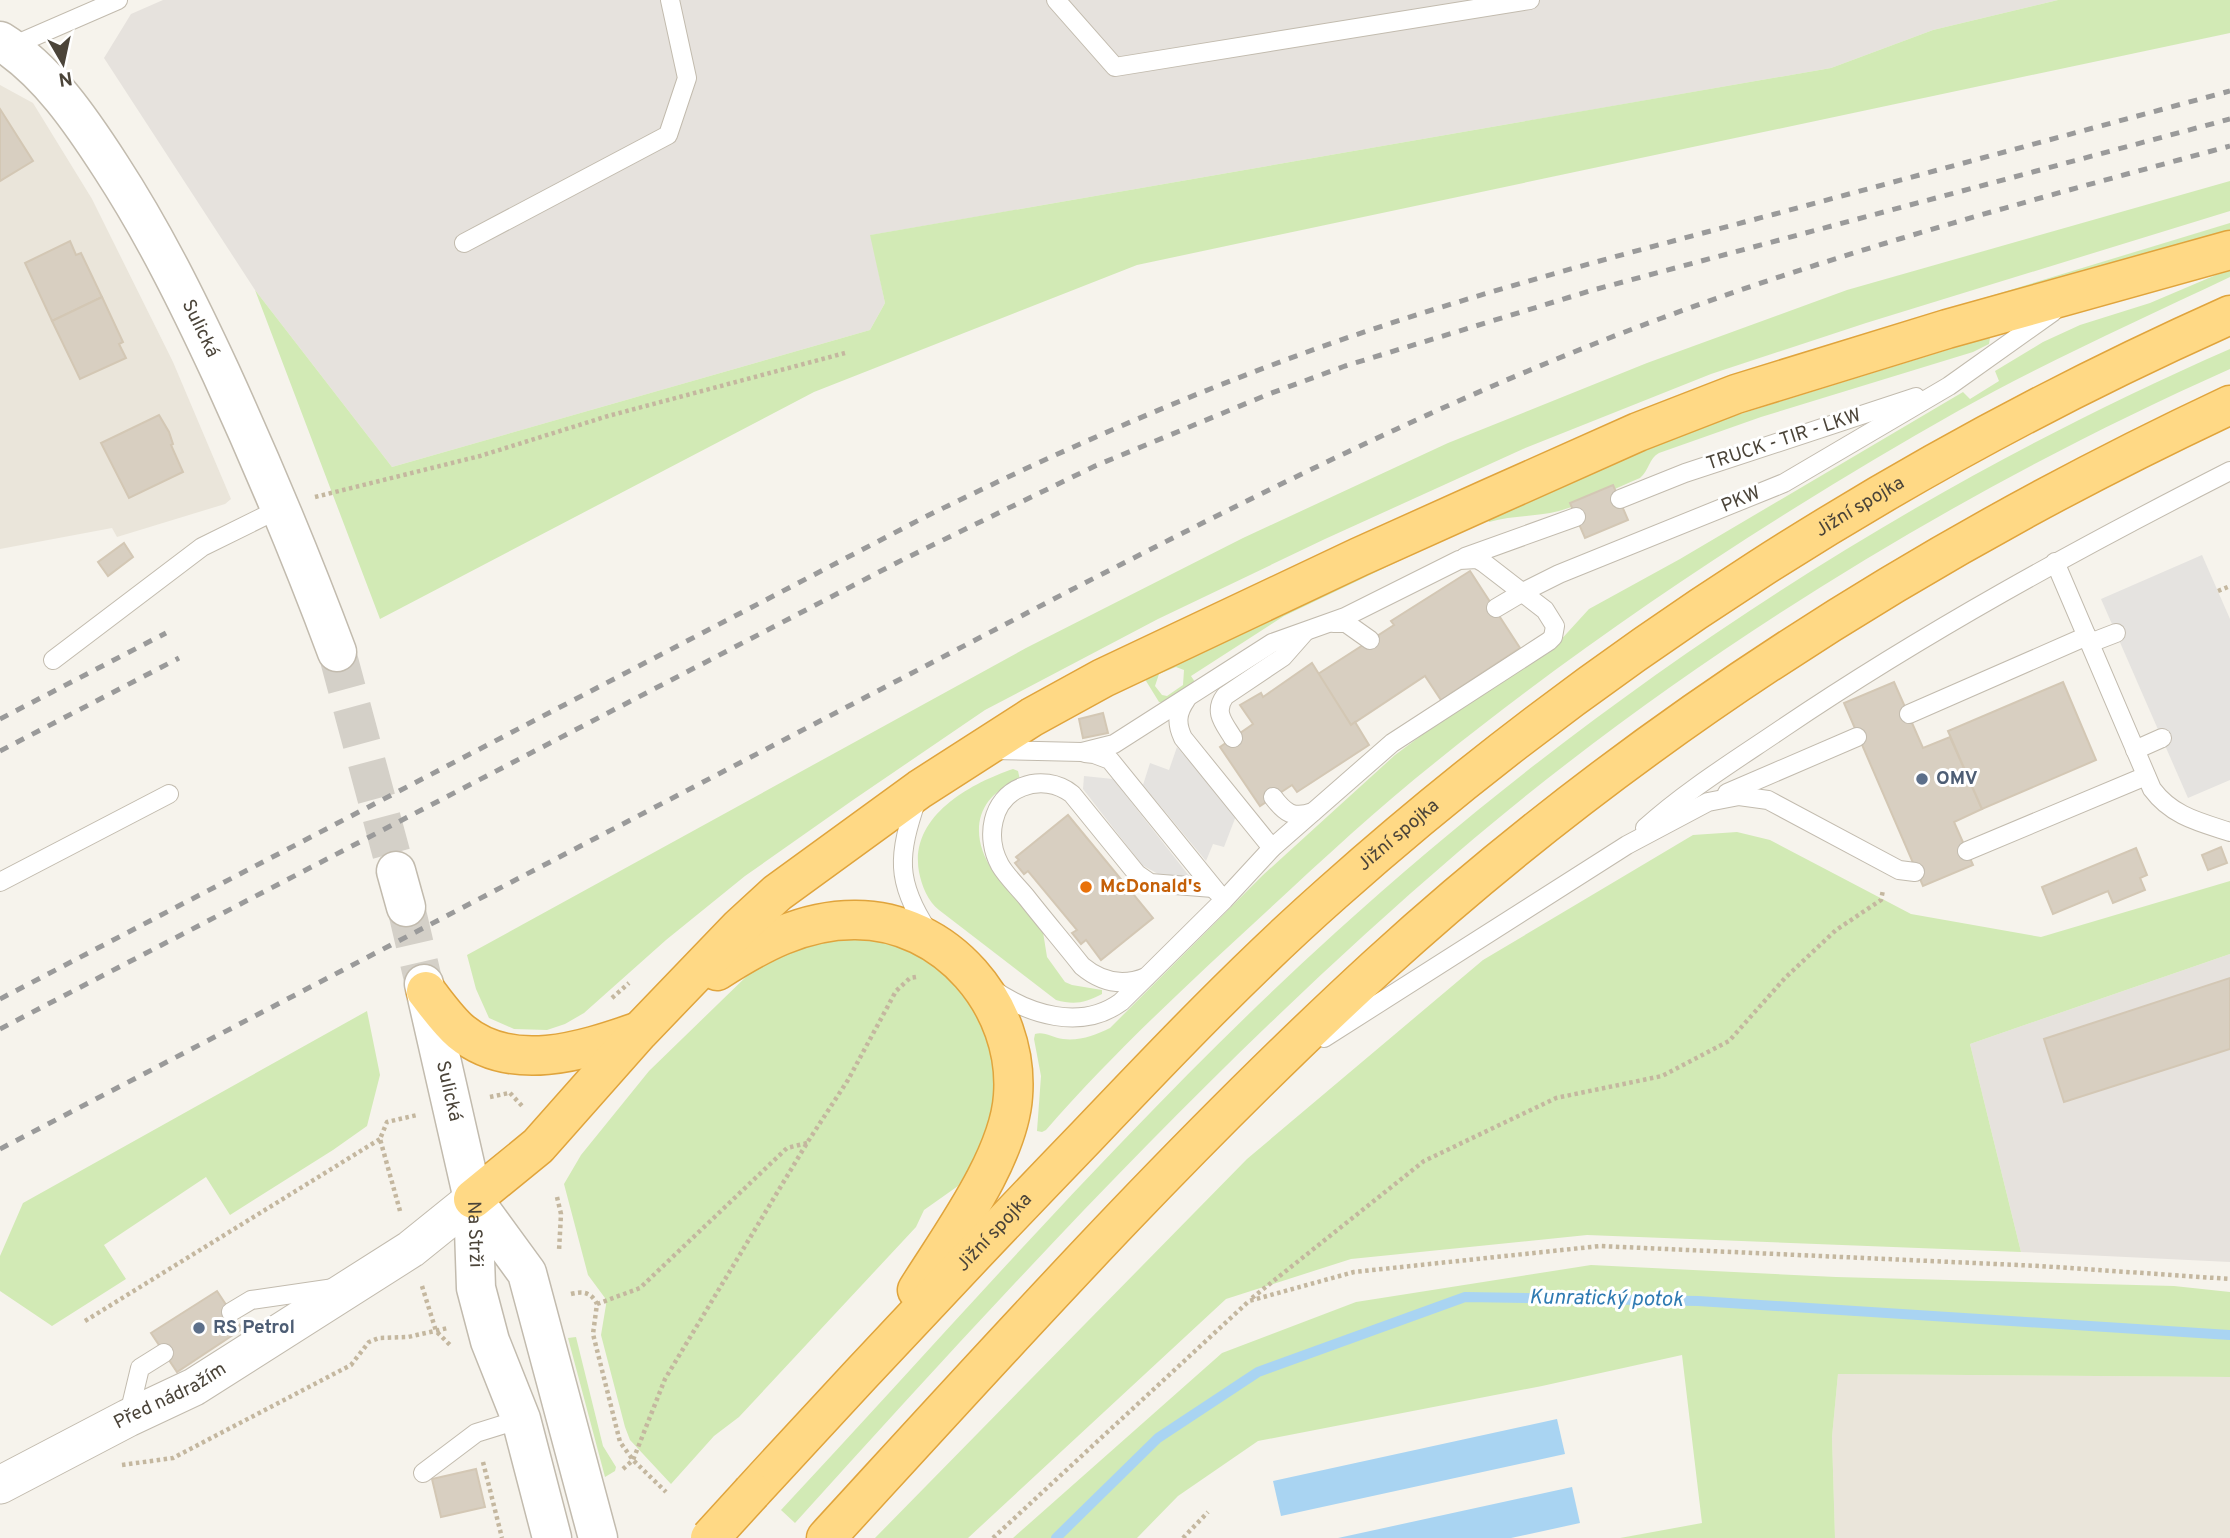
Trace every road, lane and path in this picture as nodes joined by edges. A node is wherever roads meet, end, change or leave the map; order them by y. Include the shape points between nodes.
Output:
1 (118, 0) edge
2 (670, 0) edge
3 (1056, 0) edge
4 (1530, 0) edge
5 (3, 47) edge
6 (464, 243) dead end
7 (2230, 250) edge
8 (2079, 294) junction
9 (2230, 315) edge
10 (845, 353) dead end
11 (1949, 386) junction
12 (2230, 405) edge
13 (2230, 471) edge
14 (1620, 499) dead end
15 (281, 508) junction
16 (1576, 517) dead end
17 (1459, 560) junction
18 (2055, 562) junction
19 (2230, 586) edge
20 (2218, 591) dead end
21 (1523, 592) junction
22 (1496, 608) dead end
23 (1329, 623) junction
24 (1308, 630) junction
25 (2116, 633) dead end
26 (1370, 640) dead end
27 (2089, 640) junction
28 (337, 652) tunnel mouth
29 (53, 660) dead end
30 (1186, 700) junction
31 (1909, 714) dead end
32 (1857, 737) dead end
33 (1233, 738) dead end
34 (2162, 738) dead end
35 (982, 750) junction
36 (2135, 750) junction
37 (1082, 752) junction
38 (2146, 776) junction
39 (920, 789) junction
40 (169, 794) dead end
41 (1273, 797) dead end
42 (1708, 802) junction
43 (1313, 812) junction
44 (2230, 832) edge
45 (1627, 845) junction
46 (1272, 848) junction
47 (1967, 851) dead end
48 (1888, 865) junction
49 (1915, 872) dead end
50 (0, 882) edge
51 (1218, 894) junction
52 (930, 961) junction
53 (975, 976) junction
54 (1146, 977) junction
55 (425, 987) joint
56 (667, 1002) junction
57 (639, 1032) junction
58 (1259, 1079) junction
59 (490, 1097) dead end
60 (526, 1110) dead end
61 (380, 1139) dead end
62 (807, 1143) junction
63 (557, 1197) dead end
64 (473, 1199) junction
65 (558, 1257) dead end
66 (2230, 1279) edge
67 (565, 1282) dead end
68 (351, 1285) junction
69 (1249, 1301) junction
70 (597, 1304) junction
71 (231, 1312) dead end
72 (85, 1321) dead end
73 (436, 1331) dead end
74 (164, 1353) dead end
75 (879, 1354) junction
76 (128, 1418) junction
77 (521, 1419) junction
78 (633, 1460) junction
79 (114, 1466) dead end
80 (624, 1469) dead end
81 (423, 1473) dead end
82 (0, 1485) edge
83 (666, 1492) dead end
84 (1208, 1512) dead end
85 (552, 1538) edge
86 (598, 1538) edge
87 (710, 1538) edge
88 (826, 1538) edge
89 (993, 1538) edge
90 (1183, 1538) edge

1 - 5 lane
2 - 6 lane via 687,78 668,135
3 - 4 lane via 1115,67
5 - 15 street, Sulická via 65,102 145,221 203,334
7 - 8 highway
8 - 11 lane
8 - 35 highway via 1844,360 1736,394 1638,432 1103,678
9 - 75 highway, Jižní spojka via 2053,399 1843,516 1669,629 1522,735 1330,894 1252,967
10 - 15 path
11 - 14 lane, TRUCK - TIR - LKW via 1685,472
11 - 21 lane, PKW via 1784,483
12 - 58 highway via 2037,501 1931,560 1700,708 1483,875
13 - 18 lane
15 - 28 street, Sulická
15 - 29 lane via 202,547
16 - 17 lane
17 - 21 lane via 1477,559
17 - 23 lane
18 - 27 lane
18 - 45 lane via 1812,709 1671,804
19 - 20 path
21 - 22 lane, PKW
21 - 43 lane via 1550,615 1555,631 1549,641 1392,743
23 - 24 lane
23 - 26 lane via 1346,624
24 - 30 lane via 1272,643
24 - 33 lane via 1287,654 1222,701 1220,717
25 - 27 lane
27 - 31 lane
27 - 36 lane
30 - 37 lane via 1114,744
30 - 46 lane via 1178,722 1183,738
32 - 42 lane
34 - 36 lane
35 - 37 lane
35 - 39 highway
36 - 38 lane
37 - 51 lane via 1110,760
38 - 44 lane via 2174,811
38 - 47 lane
39 - 52 lane via 904,838 905,883 913,908 929,933
39 - 56 highway via 777,894
40 - 50 lane
41 - 43 lane via 1289,814
42 - 45 lane
42 - 48 lane via 1739,796 1769,800
43 - 46 lane
45 - 58 lane
46 - 51 lane
48 - 49 lane
48 - 69 path via 1881,900 1836,930 1729,1041 1662,1076 1556,1098 1424,1161
51 - 54 lane
51 - 54 lane via 1150,883 1137,874 1063,787 1037,783 1004,799 991,831 1000,865 1093,975 1122,983
52 - 53 highway
52 - 56 highway via 908,930 871,920 811,925 754,947
52 - 62 path via 896,991 848,1080
53 - 54 lane via 1012,1001 1065,1018 1100,1015
53 - 75 highway via 995,1012 1010,1054 1010,1115 988,1173
55 - 57 highway via 464,1034 511,1055 569,1052
55 - 64 street, Sulická
56 - 57 highway
57 - 64 highway via 538,1146
58 - 88 highway via 1055,1290
59 - 60 path via 510,1093
61 - 72 path
62 - 70 path via 787,1148 640,1288
62 - 78 path via 666,1379
63 - 65 path via 561,1214
64 - 68 street, Před nádražím via 411,1249
64 - 77 street, Na Strži via 477,1288 490,1341
64 - 86 street, Na Strži via 527,1273
66 - 69 path via 1600,1246 1354,1272
67 - 70 path via 569,1295 590,1294
68 - 71 lane via 251,1300
68 - 76 street, Před nádražím via 194,1387
69 - 89 path
70 - 78 path via 593,1334 620,1442
73 - 79 path via 369,1342 351,1365 173,1458
74 - 76 lane via 139,1368
75 - 87 highway, Jižní spojka, bridge
76 - 82 street, Před nádražím
77 - 81 lane via 476,1433
77 - 85 street, Na Strži
78 - 80 path
78 - 83 path
84 - 90 path

